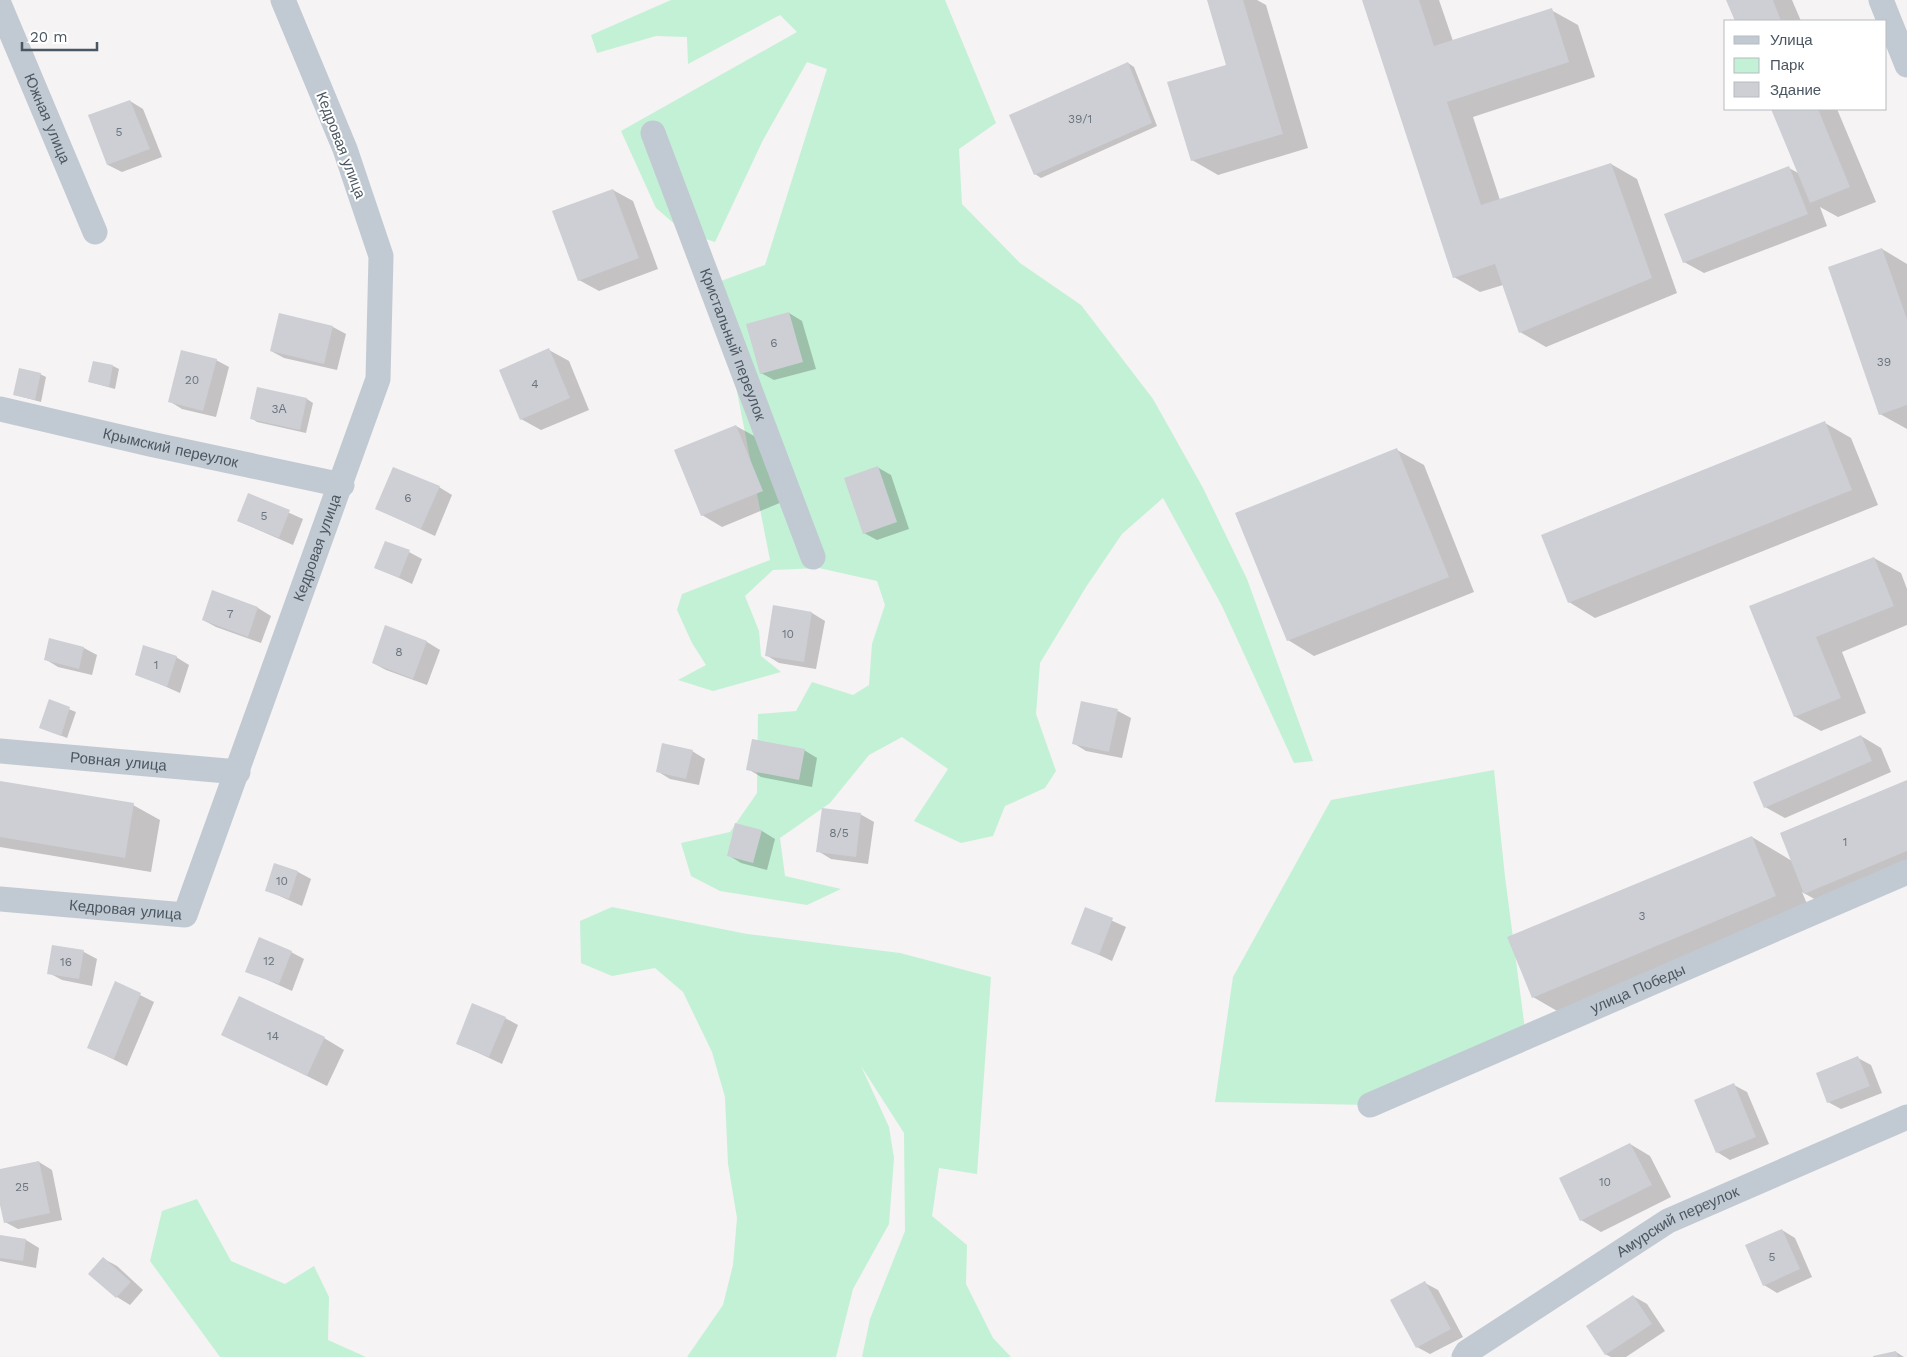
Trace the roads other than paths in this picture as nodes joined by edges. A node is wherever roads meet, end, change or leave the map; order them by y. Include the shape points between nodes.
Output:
1 (283, 0) edge
2 (1881, 0) edge
3 (0, 6) edge
4 (1907, 64) edge
5 (653, 133) dead end
6 (95, 232) dead end
7 (0, 408) edge
8 (342, 485) junction
9 (813, 557) dead end
10 (0, 751) edge
11 (238, 772) junction
12 (1907, 872) edge
13 (0, 899) edge
14 (1370, 1105) dead end
15 (1907, 1117) edge
16 (1464, 1357) edge

1 - 8 street, Кедровая улица via 345,149 381,256 378,379
2 - 4 street
3 - 6 street, Южная улица
5 - 9 street, Кристальный переулок
7 - 8 street, Крымский переулок
8 - 11 street, Кедровая улица
10 - 11 street, Ровная улица
11 - 13 street, Кедровая улица via 185,915
12 - 14 street, улица Победы
15 - 16 street, Амурский переулок via 1668,1221 1466,1352

